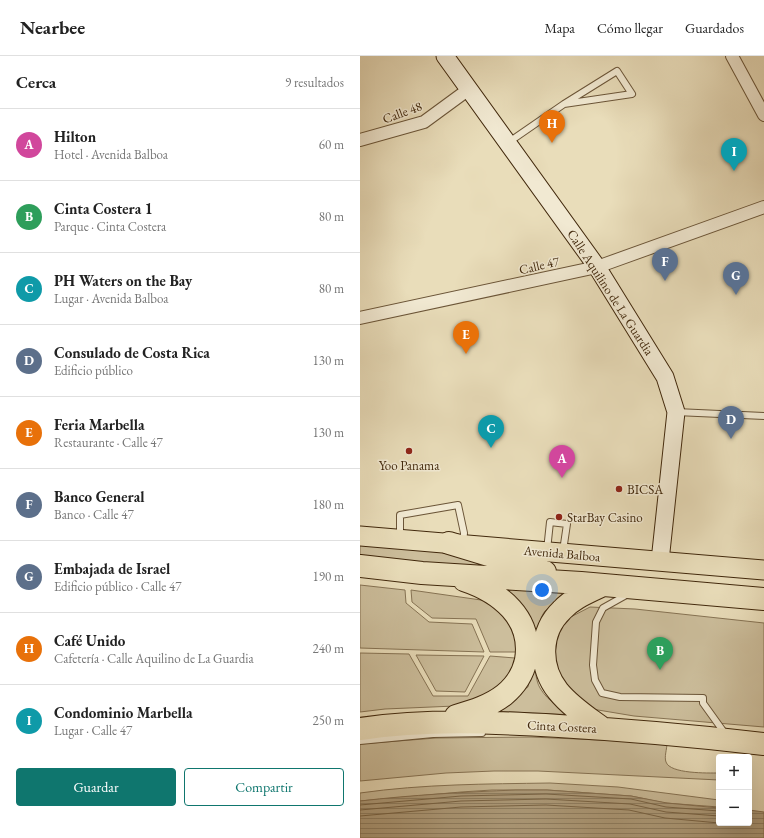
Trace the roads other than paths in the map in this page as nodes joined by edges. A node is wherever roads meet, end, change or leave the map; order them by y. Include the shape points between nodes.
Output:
1 (445, 56) edge
2 (732, 56) edge
3 (469, 89) junction
4 (564, 104) junction
5 (764, 115) edge
6 (360, 140) edge
7 (508, 143) junction
8 (764, 207) edge
9 (597, 266) junction
10 (360, 318) edge
11 (676, 412) junction
12 (764, 416) edge
13 (360, 536) edge
14 (400, 539) junction
15 (456, 543) junction
16 (660, 561) junction
17 (360, 566) edge
18 (764, 570) edge
19 (422, 573) junction
20 (581, 583) junction
21 (603, 585) junction
22 (640, 588) junction
23 (764, 599) edge
24 (432, 722) junction
25 (602, 728) junction
26 (360, 729) edge
27 (491, 733) dead end
28 (360, 740) edge
29 (729, 740) junction
30 (764, 744) edge

1 - 3 street, Calle Aquilino de La Guardia
2 - 5 street
3 - 6 street, Calle 48 via 424,122
3 - 7 street, Calle Aquilino de La Guardia
4 - 4 lane via 617,71 632,94 617,96
4 - 7 lane
7 - 9 street, Calle Aquilino de La Guardia
8 - 9 street, Calle 47
9 - 10 street, Calle 47
9 - 11 street, Calle Aquilino de La Guardia via 665,376
11 - 12 lane
11 - 16 street, Calle Aquilino de La Guardia
13 - 14 main road, Avenida Balboa
14 - 15 main road, Avenida Balboa
14 - 15 lane via 400,515 458,505 464,533
15 - 16 main road, Avenida Balboa
15 - 20 highway
16 - 18 main road, Avenida Balboa
17 - 19 highway
19 - 20 highway
19 - 24 highway via 459,578 498,596 515,613 526,638 522,674 504,695 480,709
20 - 21 highway
21 - 22 highway
21 - 25 highway via 570,603 558,614 548,629 544,655 548,676 558,691 572,706
22 - 23 highway
22 - 29 lane via 603,608 596,622 593,665 595,680 602,693 620,697 703,698 703,703
24 - 25 highway, Cinta Costera via 497,722
24 - 26 highway, Cinta Costera
25 - 29 highway, Cinta Costera
27 - 28 lane via 433,734
29 - 30 highway, Cinta Costera

